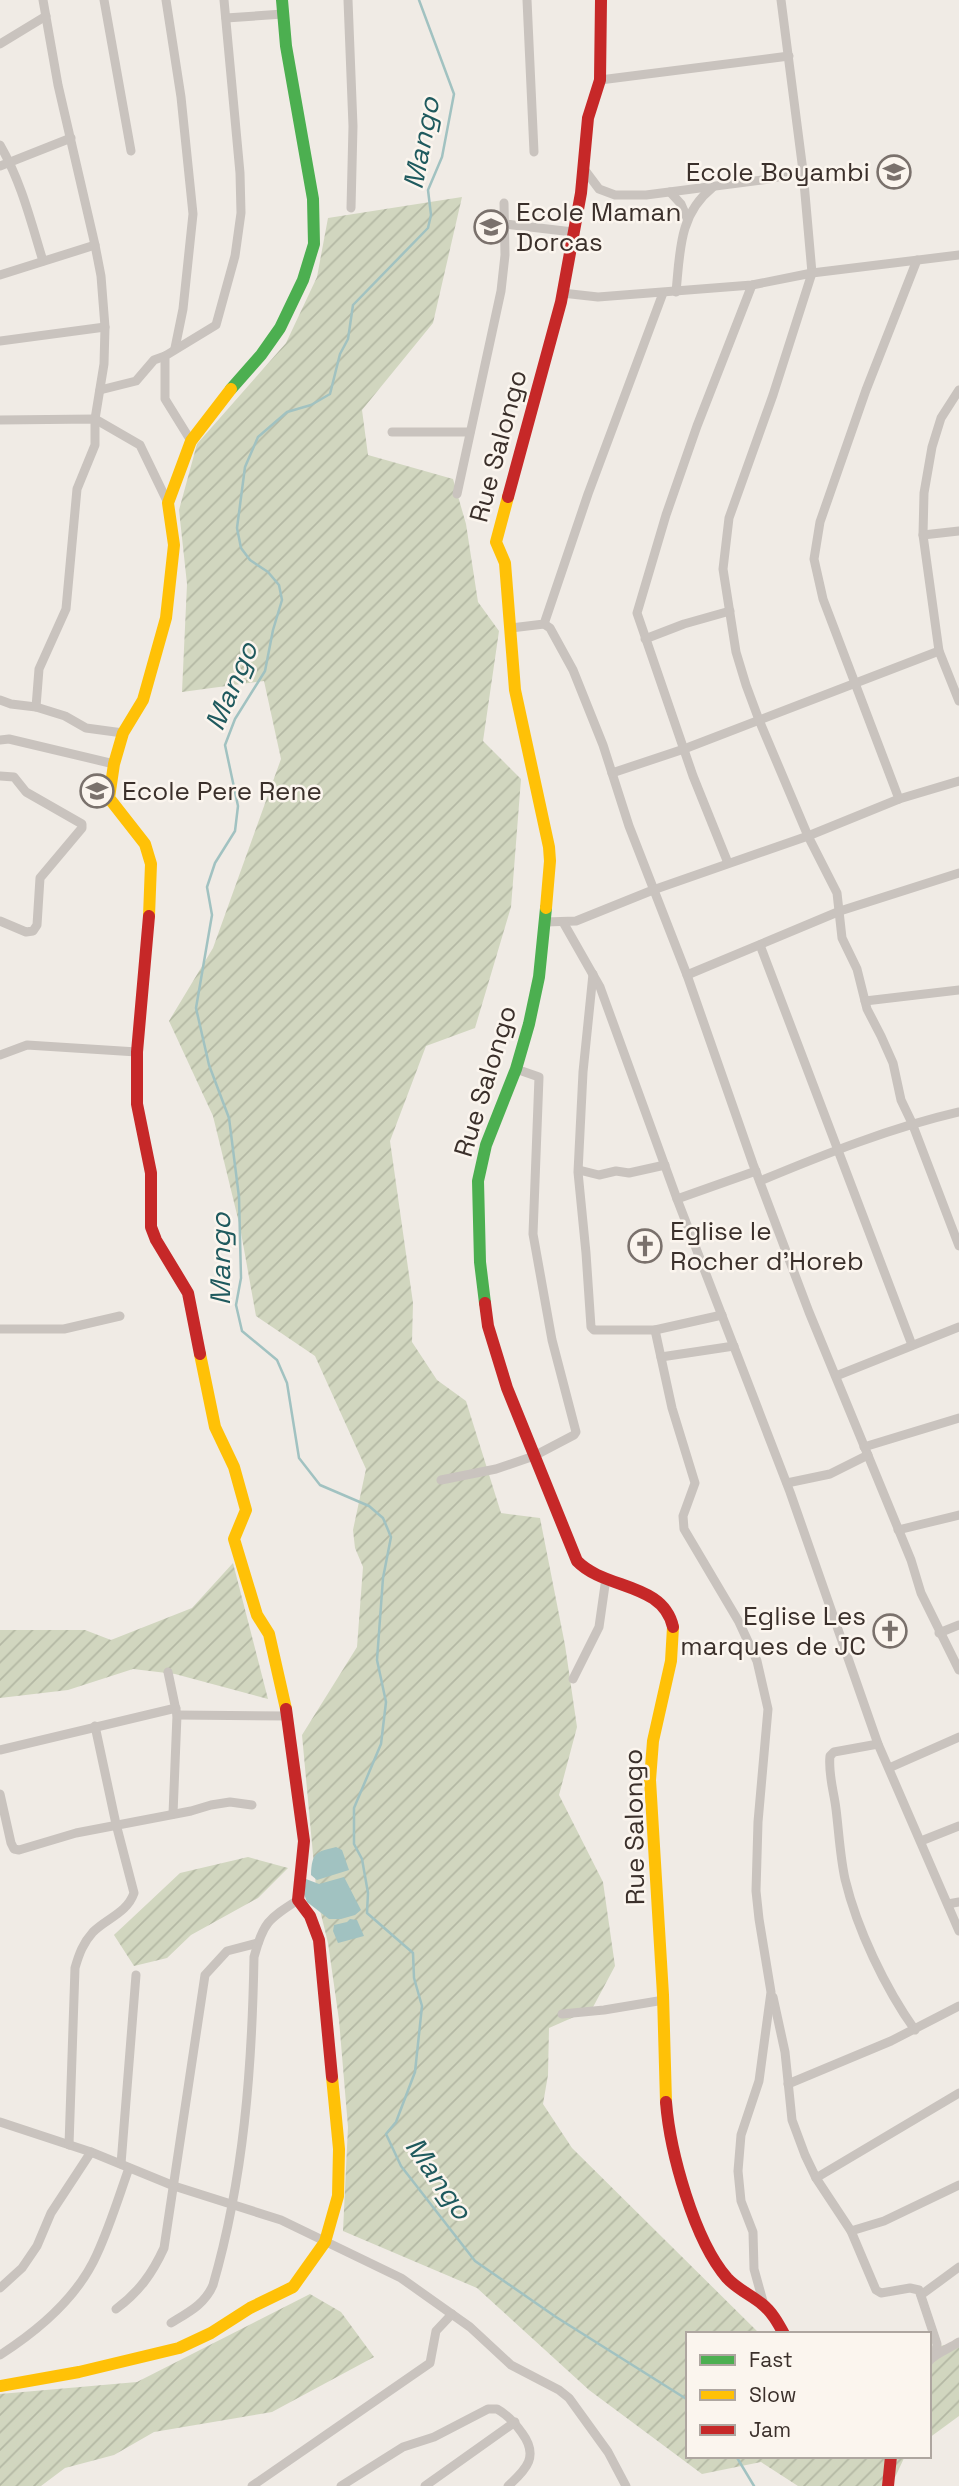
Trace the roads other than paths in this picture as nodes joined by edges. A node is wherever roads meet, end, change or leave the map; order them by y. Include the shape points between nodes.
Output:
1 (43, 0) edge
2 (104, 0) edge
3 (166, 0) edge
4 (224, 0) edge
5 (282, 0) edge
6 (348, 0) edge
7 (527, 0) edge
8 (601, 0) edge
9 (781, 0) edge
10 (283, 14) junction
11 (46, 16) junction
12 (226, 18) junction
13 (0, 44) edge
14 (789, 56) junction
15 (600, 80) junction
16 (71, 138) junction
17 (0, 145) edge
18 (131, 151) dead end
19 (534, 152) dead end
20 (10, 163) junction
21 (0, 166) edge
22 (584, 169) junction
23 (803, 171) junction
24 (714, 186) junction
25 (670, 192) junction
26 (504, 203) dead end
27 (351, 208) dead end
28 (687, 218) junction
29 (505, 224) junction
30 (573, 232) junction
31 (95, 245) junction
32 (959, 255) edge
33 (917, 260) junction
34 (43, 261) junction
35 (812, 273) junction
36 (0, 275) edge
37 (752, 285) junction
38 (676, 292) junction
39 (562, 293) junction
40 (663, 293) junction
41 (105, 327) junction
42 (0, 341) edge
43 (175, 348) junction
44 (165, 356) junction
45 (100, 390) junction
46 (959, 390) edge
47 (95, 419) junction
48 (0, 420) edge
49 (392, 432) dead end
50 (470, 432) junction
51 (191, 441) junction
52 (457, 494) dead end
53 (168, 503) junction
54 (959, 531) edge
55 (923, 535) junction
56 (730, 611) junction
57 (544, 624) junction
58 (511, 628) junction
59 (645, 639) junction
60 (939, 651) junction
61 (853, 682) junction
62 (956, 683) edge
63 (0, 700) edge
64 (959, 701) edge
65 (36, 707) junction
66 (759, 720) junction
67 (123, 733) junction
68 (0, 740) edge
69 (684, 749) junction
70 (114, 764) junction
71 (612, 773) junction
72 (0, 776) edge
73 (959, 781) edge
74 (899, 799) junction
75 (808, 836) junction
76 (728, 863) junction
77 (959, 873) edge
78 (653, 890) junction
79 (840, 911) junction
80 (545, 922) junction
81 (564, 922) junction
82 (1, 923) edge
83 (760, 945) junction
84 (593, 974) junction
85 (687, 975) junction
86 (959, 990) edge
87 (865, 1001) junction
88 (137, 1052) junction
89 (0, 1055) edge
90 (516, 1069) junction
91 (959, 1112) edge
92 (912, 1123) junction
93 (836, 1149) junction
94 (665, 1165) junction
95 (579, 1170) junction
96 (756, 1171) junction
97 (760, 1181) junction
98 (677, 1199) junction
99 (959, 1246) edge
100 (722, 1315) junction
101 (120, 1316) dead end
102 (959, 1326) edge
103 (0, 1329) edge
104 (655, 1330) junction
105 (912, 1345) junction
106 (734, 1346) junction
107 (661, 1357) junction
108 (836, 1376) junction
109 (959, 1418) edge
110 (866, 1451) junction
111 (534, 1456) junction
112 (442, 1480) dead end
113 (786, 1483) junction
114 (959, 1515) edge
115 (898, 1530) junction
116 (606, 1578) junction
117 (959, 1625) edge
118 (940, 1633) junction
119 (959, 1670) edge
120 (167, 1672) dead end
121 (573, 1679) dead end
122 (176, 1711) junction
123 (288, 1716) junction
124 (95, 1726) junction
125 (959, 1737) edge
126 (878, 1744) junction
127 (0, 1750) edge
128 (889, 1768) junction
129 (0, 1794) edge
130 (251, 1805) dead end
131 (173, 1814) junction
132 (116, 1824) junction
133 (959, 1826) edge
134 (921, 1841) junction
135 (298, 1900) junction
136 (959, 1902) edge
137 (948, 1904) junction
138 (959, 1931) edge
139 (258, 1943) junction
140 (136, 1975) dead end
141 (771, 1992) junction
142 (664, 2000) junction
143 (959, 2006) edge
144 (562, 2014) dead end
145 (915, 2030) junction
146 (788, 2084) junction
147 (959, 2093) edge
148 (0, 2122) edge
149 (69, 2145) junction
150 (91, 2152) junction
151 (125, 2166) junction
152 (816, 2178) junction
153 (959, 2185) edge
154 (174, 2186) junction
155 (232, 2204) junction
156 (851, 2231) junction
157 (325, 2242) junction
158 (959, 2267) edge
159 (0, 2288) edge
160 (921, 2295) junction
161 (764, 2305) junction
162 (116, 2309) dead end
163 (452, 2314) junction
164 (172, 2323) dead end
165 (783, 2332) edge
166 (959, 2342) edge
167 (0, 2355) edge
168 (932, 2357) edge
169 (0, 2386) edge
170 (515, 2422) junction
171 (891, 2458) edge
172 (253, 2486) edge
173 (341, 2486) edge
174 (425, 2486) edge
175 (508, 2486) edge
176 (626, 2486) edge
177 (888, 2486) edge

1 - 11 street
2 - 18 street
3 - 43 street via 193,214
4 - 12 street
5 - 10 street
6 - 27 street
7 - 19 street
8 - 15 street, Rue Salongo
9 - 14 street
10 - 12 street
10 - 51 street via 313,199 314,244 280,328
11 - 13 street
11 - 16 street
12 - 43 street via 240,173 235,256 216,325
14 - 15 street
14 - 23 street
15 - 22 street, Rue Salongo via 589,118
16 - 20 street
16 - 31 street
17 - 20 street
20 - 21 street
20 - 34 street
22 - 25 street via 605,192 629,196
22 - 30 street, Rue Salongo
23 - 24 street
23 - 35 street
24 - 25 street
24 - 28 street
25 - 28 street
26 - 29 street
28 - 38 street
29 - 30 street
29 - 50 street via 502,292
30 - 39 street, Rue Salongo
31 - 34 street
31 - 41 street
32 - 33 street
33 - 35 street
33 - 61 street via 815,540 817,580
34 - 36 street
35 - 37 street
35 - 56 street via 726,528 722,562
37 - 38 street
37 - 59 street via 696,426 638,605
38 - 40 street
39 - 40 street via 598,297
39 - 58 street, Rue Salongo via 497,535 497,549 505,563
40 - 57 street
41 - 42 street
41 - 45 street
43 - 44 street
44 - 45 street via 153,360 136,381
44 - 51 street via 165,399
45 - 47 street
46 - 55 street via 941,418 932,447
47 - 48 street
47 - 53 street via 140,445
47 - 65 street via 95,445 76,489 66,609 39,669
49 - 50 street
50 - 52 street
51 - 53 street
53 - 67 street via 174,545 166,618 143,700
54 - 55 street
55 - 60 street
56 - 59 street
56 - 66 street via 738,658
57 - 58 street
57 - 71 street via 551,628 573,670
58 - 80 street, Rue Salongo via 515,690 549,847
59 - 69 street
60 - 61 street
60 - 62 street
61 - 66 street
61 - 74 street
62 - 64 street
63 - 65 street
65 - 67 street via 86,728
66 - 69 street
66 - 75 street
67 - 70 street
68 - 70 street
69 - 71 street
69 - 76 street
70 - 88 street via 109,798 145,844 151,864
71 - 78 street
72 - 82 street via 14,777 26,792 82,824 40,878 33,931
73 - 74 street
74 - 75 street
75 - 76 street
75 - 79 street via 837,893
76 - 78 street
77 - 79 street
78 - 81 street
78 - 85 street
79 - 83 street
79 - 87 street via 842,938
80 - 81 street
80 - 90 street, Rue Salongo via 539,977
81 - 84 street
83 - 85 street
83 - 93 street
84 - 94 street
84 - 95 street
85 - 96 street
86 - 87 street
87 - 92 street
88 - 89 street via 27,1045
88 - 123 street via 137,1104 151,1173 151,1227 189,1297 215,1427 234,1467 246,1510 234,1539 257,1615 269,1634
90 - 111 street, Rue Salongo via 486,1145 478,1181 480,1262 493,1342
90 - 111 street via 539,1077 533,1234 552,1340 576,1432
91 - 92 street
92 - 93 street
92 - 99 street
93 - 97 street
93 - 105 street
94 - 95 street via 599,1175
94 - 98 street
95 - 104 street via 591,1327
96 - 97 street
96 - 98 street
97 - 108 street
98 - 100 street
100 - 104 street
100 - 106 street
101 - 103 street via 64,1329
102 - 105 street
104 - 107 street
105 - 108 street
106 - 107 street
106 - 113 street
107 - 141 street via 695,1483 683,1516 684,1529 739,1622 757,1661 768,1710 756,1881
108 - 110 street
109 - 110 street
110 - 113 street via 830,1474
110 - 115 street
111 - 112 street
111 - 116 street, Rue Salongo via 580,1567
113 - 126 street
114 - 115 street
115 - 118 street
116 - 121 street via 599,1628
116 - 142 street, Rue Salongo via 660,1603 669,1613 673,1637 651,1758
117 - 118 street
118 - 119 street
120 - 122 street
122 - 123 street
122 - 124 street
122 - 131 street
123 - 135 street via 304,1841
124 - 127 street
124 - 132 street
125 - 128 street
126 - 128 street
126 - 145 street via 834,1752 830,1776 850,1896 866,1941
128 - 134 street
129 - 132 street via 14,1849
130 - 131 street via 230,1802
131 - 132 street
132 - 149 street via 134,1893 121,1912 94,1931 77,1961
133 - 134 street
134 - 137 street
135 - 139 street via 271,1917
135 - 157 street via 319,1940 339,2150 338,2196
136 - 137 street
137 - 138 street
139 - 154 street via 227,1951 205,1975
139 - 155 street via 246,2118
140 - 151 street
141 - 146 street
141 - 161 street via 759,2081 741,2134 738,2171
142 - 144 street
142 - 161 street, Rue Salongo via 669,2127 698,2225 729,2280
143 - 145 street
145 - 146 street
146 - 152 street via 792,2120
147 - 152 street
148 - 149 street
149 - 150 street
150 - 151 street
150 - 159 street via 51,2213 37,2246
151 - 154 street
151 - 167 street via 96,2257 70,2297
152 - 156 street
153 - 156 street via 884,2221
154 - 155 street
154 - 162 street via 164,2248 154,2270 133,2297
155 - 157 street via 281,2220
155 - 164 street via 209,2296
156 - 160 street via 876,2290 915,2288
157 - 163 street via 401,2277
157 - 169 street via 293,2287 211,2333 179,2347
158 - 160 street
160 - 168 street via 937,2344
161 - 165 street, Rue Salongo
163 - 172 street via 436,2331 430,2363
163 - 176 street via 511,2365 569,2399 608,2452
166 - 168 street
170 - 173 street via 498,2409 488,2409 435,2437 403,2446
170 - 174 street
170 - 175 street via 532,2451
171 - 177 street

